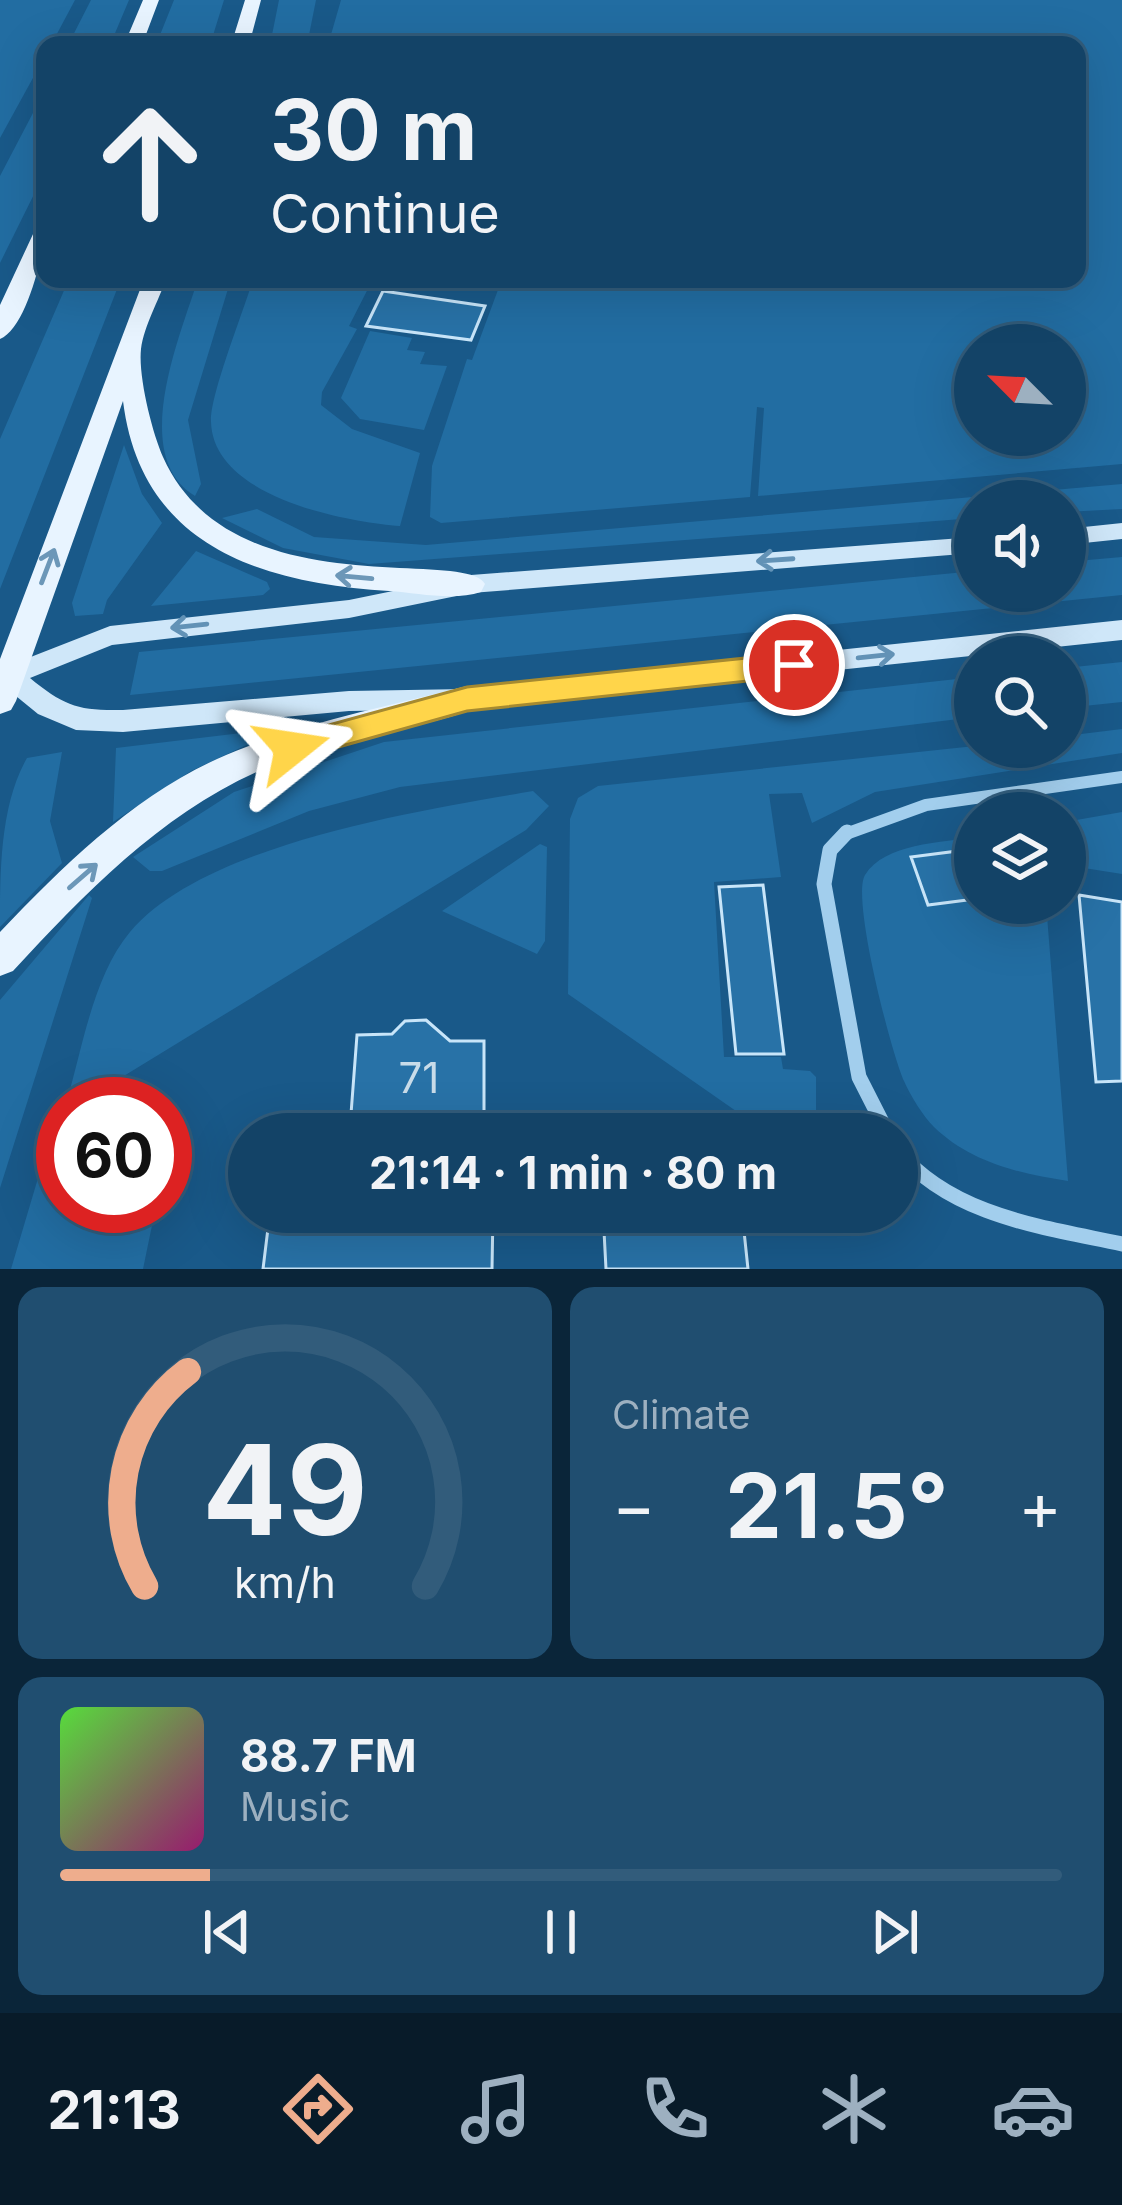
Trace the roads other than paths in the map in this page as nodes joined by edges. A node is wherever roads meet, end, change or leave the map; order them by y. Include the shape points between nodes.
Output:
1 (151, 0) edge
2 (253, 0) edge
3 (137, 36) edge
4 (243, 36) edge
5 (36, 252) edge
6 (152, 288) edge
7 (0, 331) edge
8 (129, 350) junction
9 (1122, 531) edge
10 (1086, 535) edge
11 (954, 546) edge
12 (471, 584) junction
13 (1122, 630) edge
14 (2, 682) edge
15 (467, 699) junction
16 (1122, 777) edge
17 (0, 958) edge
18 (878, 1113) edge
19 (918, 1169) edge
20 (1122, 1244) edge

1 - 3 main road
2 - 4 main road
5 - 7 main road
6 - 8 main road
12 -> 8 main road via 313,573 204,532 159,481 143,441
14 -> 8 main road
9 - 10 main road
11 -> 12 main road
12 -> 14 main road via 349,609 110,636
15 -> 13 main road
14 - 15 main road via 85,722 349,700
17 -> 15 main road via 90,870 187,795 260,755
16 - 18 street via 878,815 836,840 824,884 860,1077
19 - 20 street via 999,1216

